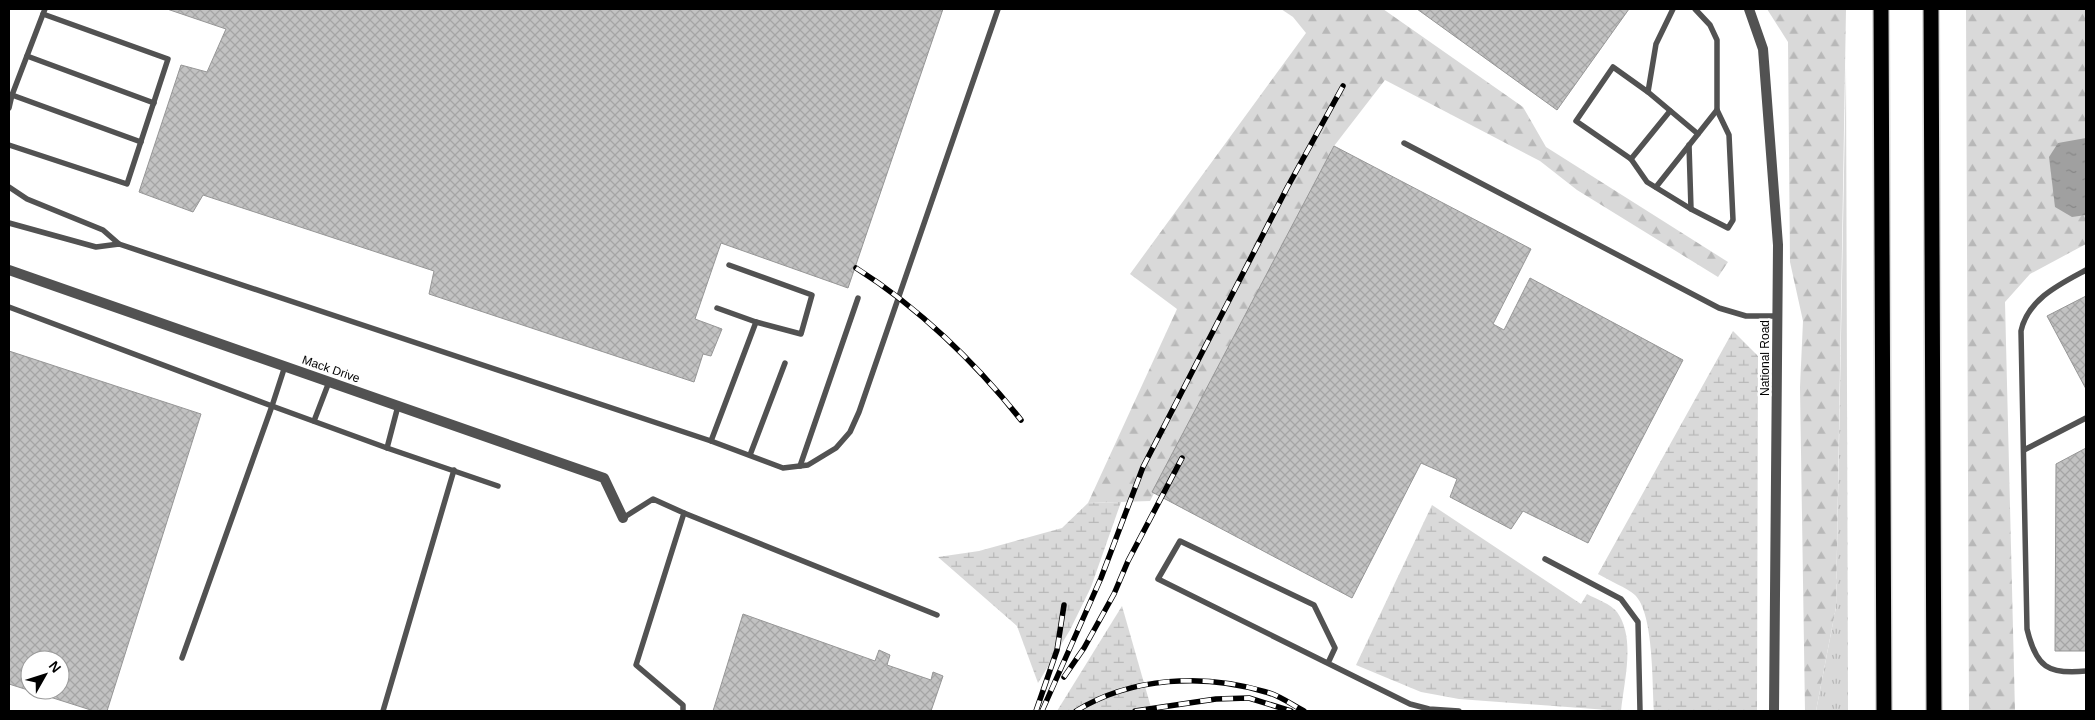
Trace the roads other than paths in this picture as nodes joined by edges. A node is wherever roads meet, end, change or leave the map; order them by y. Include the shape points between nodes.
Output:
1 (998, 9) edge
2 (1673, 9) edge
3 (1695, 9) edge
4 (1748, 9) edge
5 (1881, 9) edge
6 (1931, 9) edge
7 (44, 12) edge
8 (28, 56) junction
9 (1648, 92) junction
10 (10, 95) edge
11 (154, 103) junction
12 (9, 108) edge
13 (1717, 110) junction
14 (1670, 111) junction
15 (1698, 134) junction
16 (141, 142) junction
17 (1404, 143) dead end
18 (9, 145) edge
19 (1689, 145) junction
20 (1631, 159) junction
21 (9, 187) edge
22 (1656, 187) junction
23 (1691, 209) junction
24 (9, 223) edge
25 (119, 244) junction
26 (730, 265) dead end
27 (9, 270) edge
28 (2086, 270) edge
29 (858, 298) dead end
30 (9, 307) edge
31 (718, 308) dead end
32 (1777, 316) junction
33 (756, 322) junction
34 (785, 363) dead end
35 (285, 366) junction
36 (329, 382) junction
37 (272, 406) junction
38 (398, 406) junction
39 (2086, 418) edge
40 (314, 421) junction
41 (711, 441) junction
42 (387, 448) junction
43 (2024, 450) junction
44 (750, 455) junction
45 (800, 466) junction
46 (454, 470) junction
47 (498, 486) dead end
48 (684, 513) junction
49 (623, 518) joint
50 (1545, 559) dead end
51 (937, 615) dead end
52 (182, 658) dead end
53 (1328, 663) junction
54 (2086, 671) edge
55 (383, 711) edge
56 (684, 711) edge
57 (1460, 711) edge
58 (1640, 711) edge
59 (1774, 711) edge
60 (1884, 711) edge
61 (1934, 711) edge

1 - 45 lane via 859,412 850,432 836,448 808,465
2 - 9 lane via 1656,44
3 - 13 lane via 1710,25 1717,40
4 - 32 street, National Road via 1763,49 1768,88 1778,244
5 - 60 highway
6 - 61 highway
7 - 8 lane
7 - 11 lane via 168,60
8 - 10 lane
8 - 11 lane
9 - 14 lane
9 - 20 lane via 1613,67 1576,121
10 - 12 lane
10 - 16 lane
11 - 16 lane
13 - 15 lane
13 - 23 lane via 1729,135 1732,223 1724,228
14 - 15 lane
14 - 20 lane
15 - 19 lane
16 - 18 lane via 127,184
17 - 32 lane via 1719,308 1746,316
19 - 22 lane
19 - 23 lane
20 - 22 lane via 1647,182
21 - 25 lane via 27,199 103,230
22 - 23 lane
24 - 25 lane via 96,247
25 - 41 lane
26 - 33 lane via 812,296 800,334
27 - 35 street, Mack Drive
28 - 43 lane via 2051,289 2024,318 2021,331
29 - 45 lane
30 - 37 lane
31 - 33 lane
32 - 59 street, National Road
33 - 41 lane
34 - 44 lane
35 - 36 street, Mack Drive
35 - 37 lane
36 - 38 street, Mack Drive
36 - 40 lane
37 - 40 lane
37 - 52 lane
38 - 42 lane
38 - 49 street, Mack Drive via 604,478
39 - 43 lane
40 - 42 lane
41 - 44 lane
42 - 46 lane
43 - 54 lane via 2027,629 2032,651 2054,670 2066,673
44 - 45 lane via 783,468
46 - 47 lane
46 - 55 lane
48 - 49 lane via 653,499
48 - 51 lane
48 - 56 lane via 636,665 683,704
50 - 58 lane via 1622,599 1638,622
53 - 53 lane via 1158,579 1180,541 1314,605 1335,648
53 - 57 lane via 1410,704

